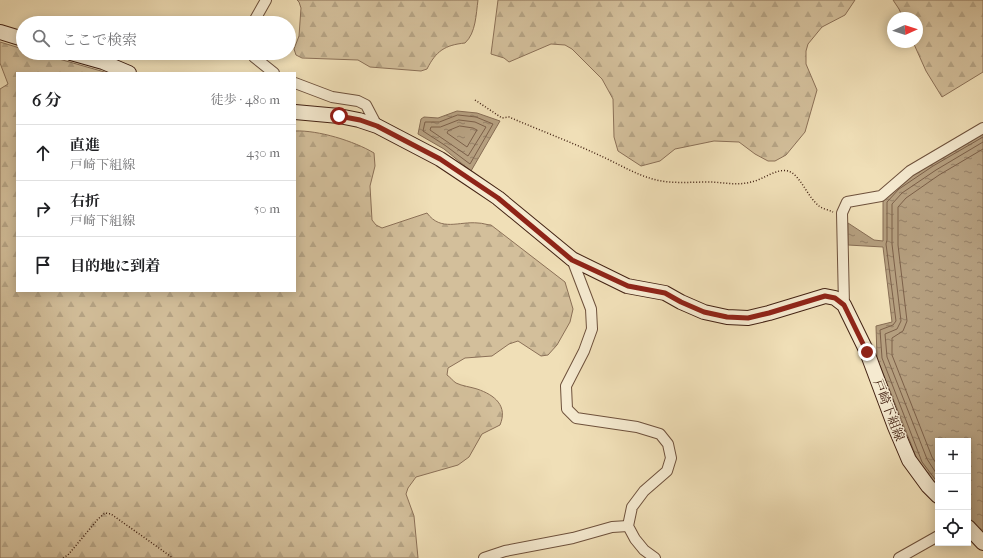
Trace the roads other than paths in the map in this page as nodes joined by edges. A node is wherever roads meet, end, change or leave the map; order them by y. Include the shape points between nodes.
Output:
1 (266, 0) edge
2 (257, 16) edge
3 (0, 32) edge
4 (16, 37) edge
5 (96, 60) edge
6 (258, 60) edge
7 (127, 72) edge
8 (273, 72) edge
9 (296, 83) edge
10 (296, 112) edge
11 (377, 126) junction
12 (983, 128) edge
13 (572, 260) junction
14 (844, 305) junction
15 (935, 493) edge
16 (628, 526) junction
17 (971, 530) edge
18 (935, 538) edge
19 (983, 543) edge
20 (484, 558) edge
21 (655, 558) edge
22 (899, 558) edge

1 - 2 street
3 - 4 main road
5 - 7 main road
6 - 8 street
9 - 11 street via 332,97 358,101 366,105
10 - 11 main road via 339,116
11 - 13 main road via 440,159 498,198
12 - 14 street via 910,172 881,196 847,202 842,213
13 - 14 main road via 628,286 665,293 704,312 727,317 748,318 825,296 835,298
13 - 16 street via 591,308 592,329 566,386 567,409 576,418 637,427 660,434 668,444 671,458 666,471 644,491 632,507
14 - 15 main road, 戸崎下組線 via 867,352 894,427 909,460
16 - 20 street via 612,527
16 - 21 street via 644,550
17 - 19 main road
18 - 22 street

